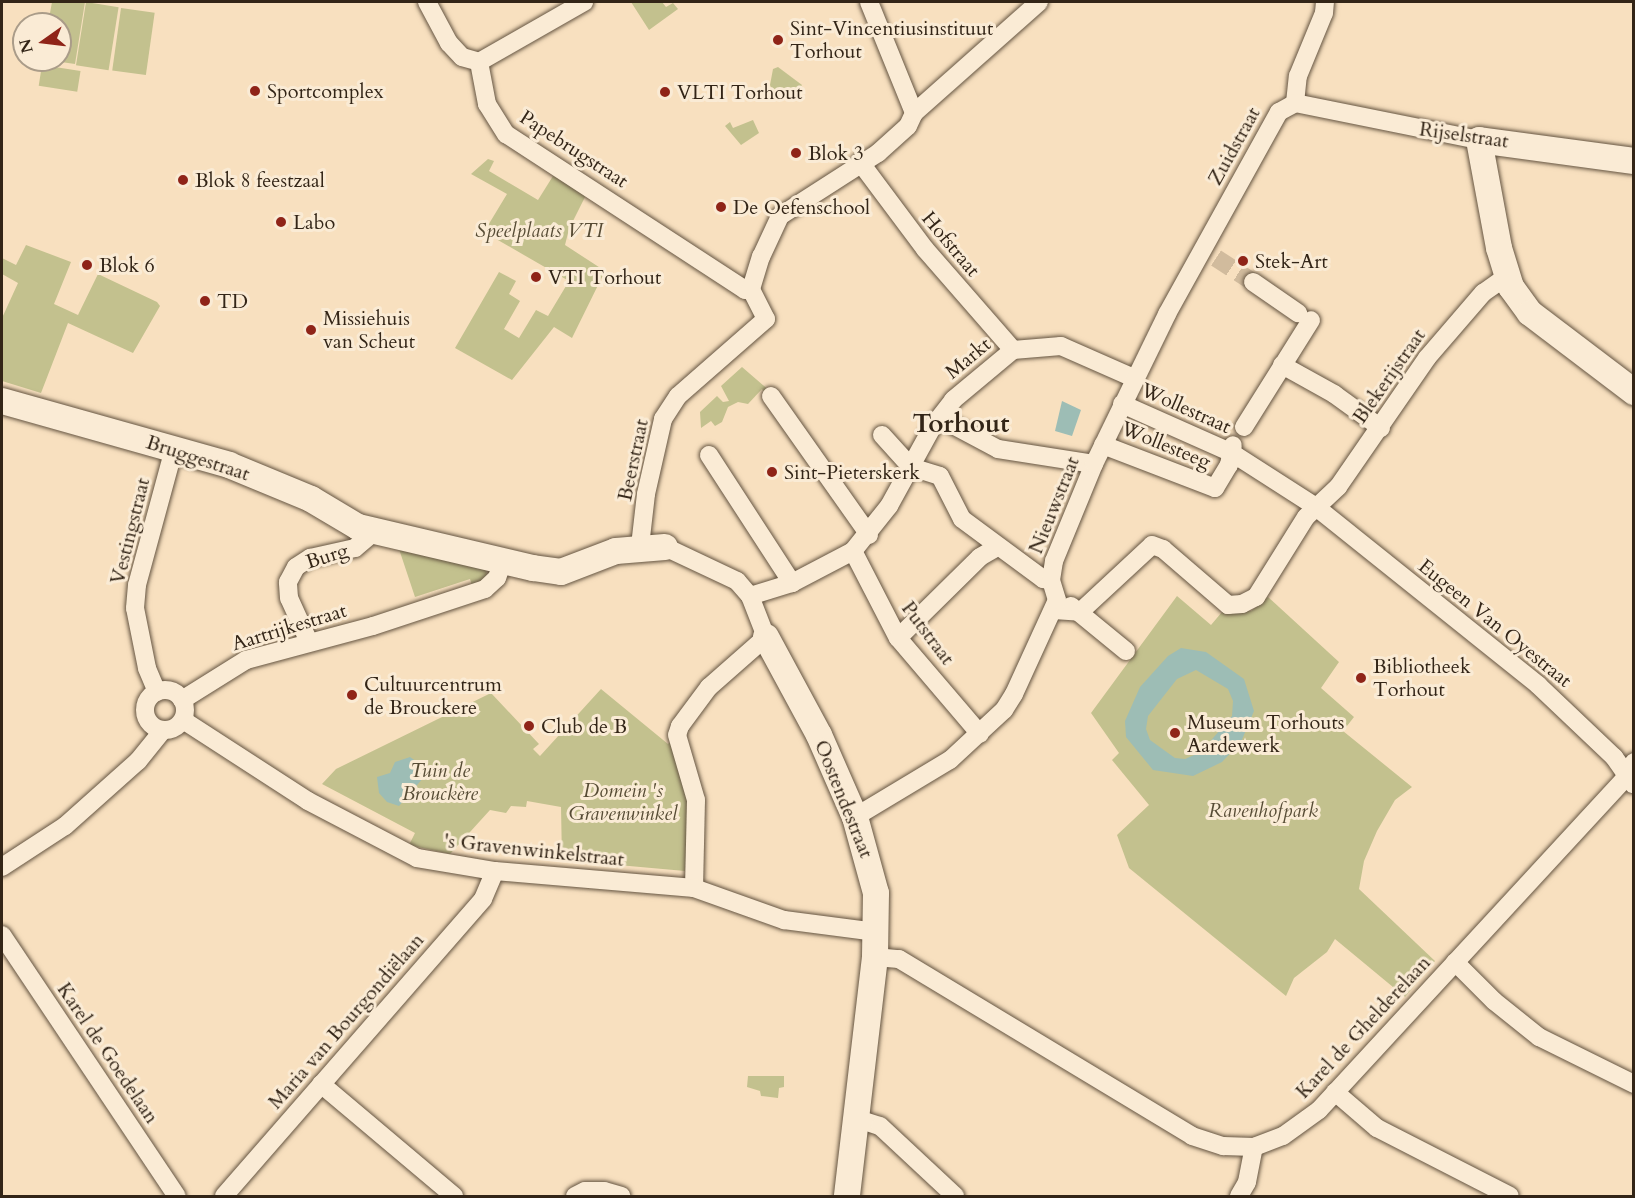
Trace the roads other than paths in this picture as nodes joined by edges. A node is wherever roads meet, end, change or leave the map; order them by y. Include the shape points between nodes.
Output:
1 (427, 2) edge
2 (584, 2) edge
3 (869, 2) edge
4 (1039, 2) edge
5 (1325, 2) edge
6 (479, 62) junction
7 (1295, 103) junction
8 (914, 113) junction
9 (1479, 140) junction
10 (1634, 160) edge
11 (860, 162) junction
12 (1506, 277) junction
13 (1253, 282) tunnel mouth
14 (751, 289) junction
15 (1013, 350) junction
16 (1282, 365) junction
17 (1134, 378) junction
18 (1634, 392) edge
19 (771, 396) dead end
20 (6, 399) edge
21 (1122, 404) junction
22 (940, 418) junction
23 (1244, 427) dead end
24 (1381, 428) junction
25 (882, 435) dead end
26 (1103, 445) junction
27 (174, 449) junction
28 (1233, 449) junction
29 (709, 455) dead end
30 (1094, 464) junction
31 (911, 466) junction
32 (1316, 507) junction
33 (374, 531) junction
34 (869, 535) junction
35 (640, 546) junction
36 (665, 547) joint
37 (997, 547) junction
38 (853, 551) junction
39 (504, 561) junction
40 (1051, 580) junction
41 (792, 583) junction
42 (750, 596) junction
43 (1056, 605) junction
44 (1080, 612) junction
45 (765, 637) junction
46 (898, 638) junction
47 (309, 642) junction
48 (1126, 651) dead end
49 (158, 692) junction
50 (182, 700) junction
51 (183, 720) junction
52 (164, 730) junction
53 (980, 734) junction
54 (1631, 775) edge
55 (855, 817) junction
56 (2, 867) edge
57 (495, 871) junction
58 (694, 888) junction
59 (2, 935) edge
60 (876, 945) junction
61 (1455, 962) junction
62 (321, 1084) junction
63 (1634, 1084) edge
64 (1335, 1092) junction
65 (858, 1119) junction
66 (1254, 1147) junction
67 (177, 1197) edge
68 (224, 1197) edge
69 (454, 1197) edge
70 (574, 1197) edge
71 (621, 1197) edge
72 (848, 1197) edge
73 (955, 1197) edge
74 (1239, 1197) edge
75 (1510, 1197) edge

1 - 6 street via 449,43 462,57
2 - 6 street
3 - 8 street
4 - 8 street
5 - 7 street via 1298,76
6 - 14 street, Papebrugstraat via 487,105 506,134 745,290
7 - 9 street, Rijselstraat
7 - 17 street, Zuidstraat via 1286,105 1271,123 1209,254
8 - 11 street via 908,126 885,147
9 - 10 street, Rijselstraat
9 - 12 street
11 - 14 street via 780,216 760,256
11 - 15 street, Hofstraat via 925,249
12 - 18 street via 1530,312
12 - 24 street, Blekerijstraat via 1483,293 1445,336
13 - 16 street via 1305,316
14 - 35 street, Beerstraat via 766,319 669,406 663,418 646,494
15 - 17 street, Markt via 1061,346
15 - 22 street, Markt via 953,400
16 - 23 street
16 - 24 street via 1334,393
17 - 21 street, Nieuwstraat
19 - 34 street
20 - 27 street, Bruggestraat
21 - 26 street, Nieuwstraat
21 - 28 street, Wollestraat
22 - 30 street via 998,449
22 - 31 street, Markt
24 - 32 street, Blekerijstraat via 1338,487
25 - 31 street
26 - 28 street, Wollesteeg via 1212,488 1229,465
26 - 30 street, Nieuwstraat
27 - 33 street, Bruggestraat via 229,465 311,499 341,521
27 - 49 street, Vestingstraat via 136,597 141,644
28 - 32 street, Wollestraat
29 - 41 street
30 - 40 street, Nieuwstraat via 1054,561
31 - 34 street, Markt
31 - 37 street via 940,476 962,519
32 - 44 street, Blekerijstraat via 1306,517 1269,581 1256,597 1242,604 1228,605 1163,549 1152,545
32 - 54 street, Eugeen Van Oyestraat via 1538,685
33 - 39 street
33 - 47 street, Burg via 355,548 310,558 296,567 288,582 289,598
34 - 38 street, Markt
35 - 36 street
35 - 39 street via 561,572
36 - 42 street via 737,581
37 - 40 street via 1043,579
37 - 46 street via 980,557
38 - 41 street, Markt
38 - 46 street, Putstraat
39 - 47 street, Aartrijkestraat via 485,589
40 - 43 street, Nieuwstraat
41 - 42 street, Markt
42 - 45 street, Oostendestraat
43 - 44 street
43 - 53 street via 1014,694
44 - 48 street
45 - 55 street, Oostendestraat via 819,735
45 - 58 street via 709,687 677,735 696,800
46 - 53 street, Putstraat
47 - 50 street, Aartrijkestraat via 246,660
49 - 50 street via 171,691
49 - 52 street via 148,699 146,713 151,724
50 - 51 street
51 - 52 street via 177,727
51 - 57 street, 's Gravenwinkelstraat via 375,839 417,858
52 - 56 street via 138,761 65,826
53 - 55 street via 950,760
54 - 61 street, Karel de Ghelderelaan
55 - 60 street, Oostendestraat via 876,893
57 - 58 street, 's Gravenwinkelstraat
57 - 62 street, Maria van Bourgondiëlaan via 483,899
58 - 60 street, 's Gravenwinkelstraat via 784,920
59 - 67 street, Karel de Goedelaan
60 - 65 street, Oostendestraat
60 - 66 street, Karel de Ghelderelaan via 1192,1136 1223,1146
61 - 63 street via 1494,1001 1539,1037
61 - 64 street, Karel de Ghelderelaan
62 - 68 street, Maria van Bourgondiëlaan
62 - 69 street
64 - 66 street, Karel de Ghelderelaan via 1283,1136
64 - 75 street via 1377,1128
65 - 72 street, Oostendestraat
65 - 73 street via 880,1126
66 - 74 street via 1247,1182
70 - 71 street via 585,1191 604,1191

